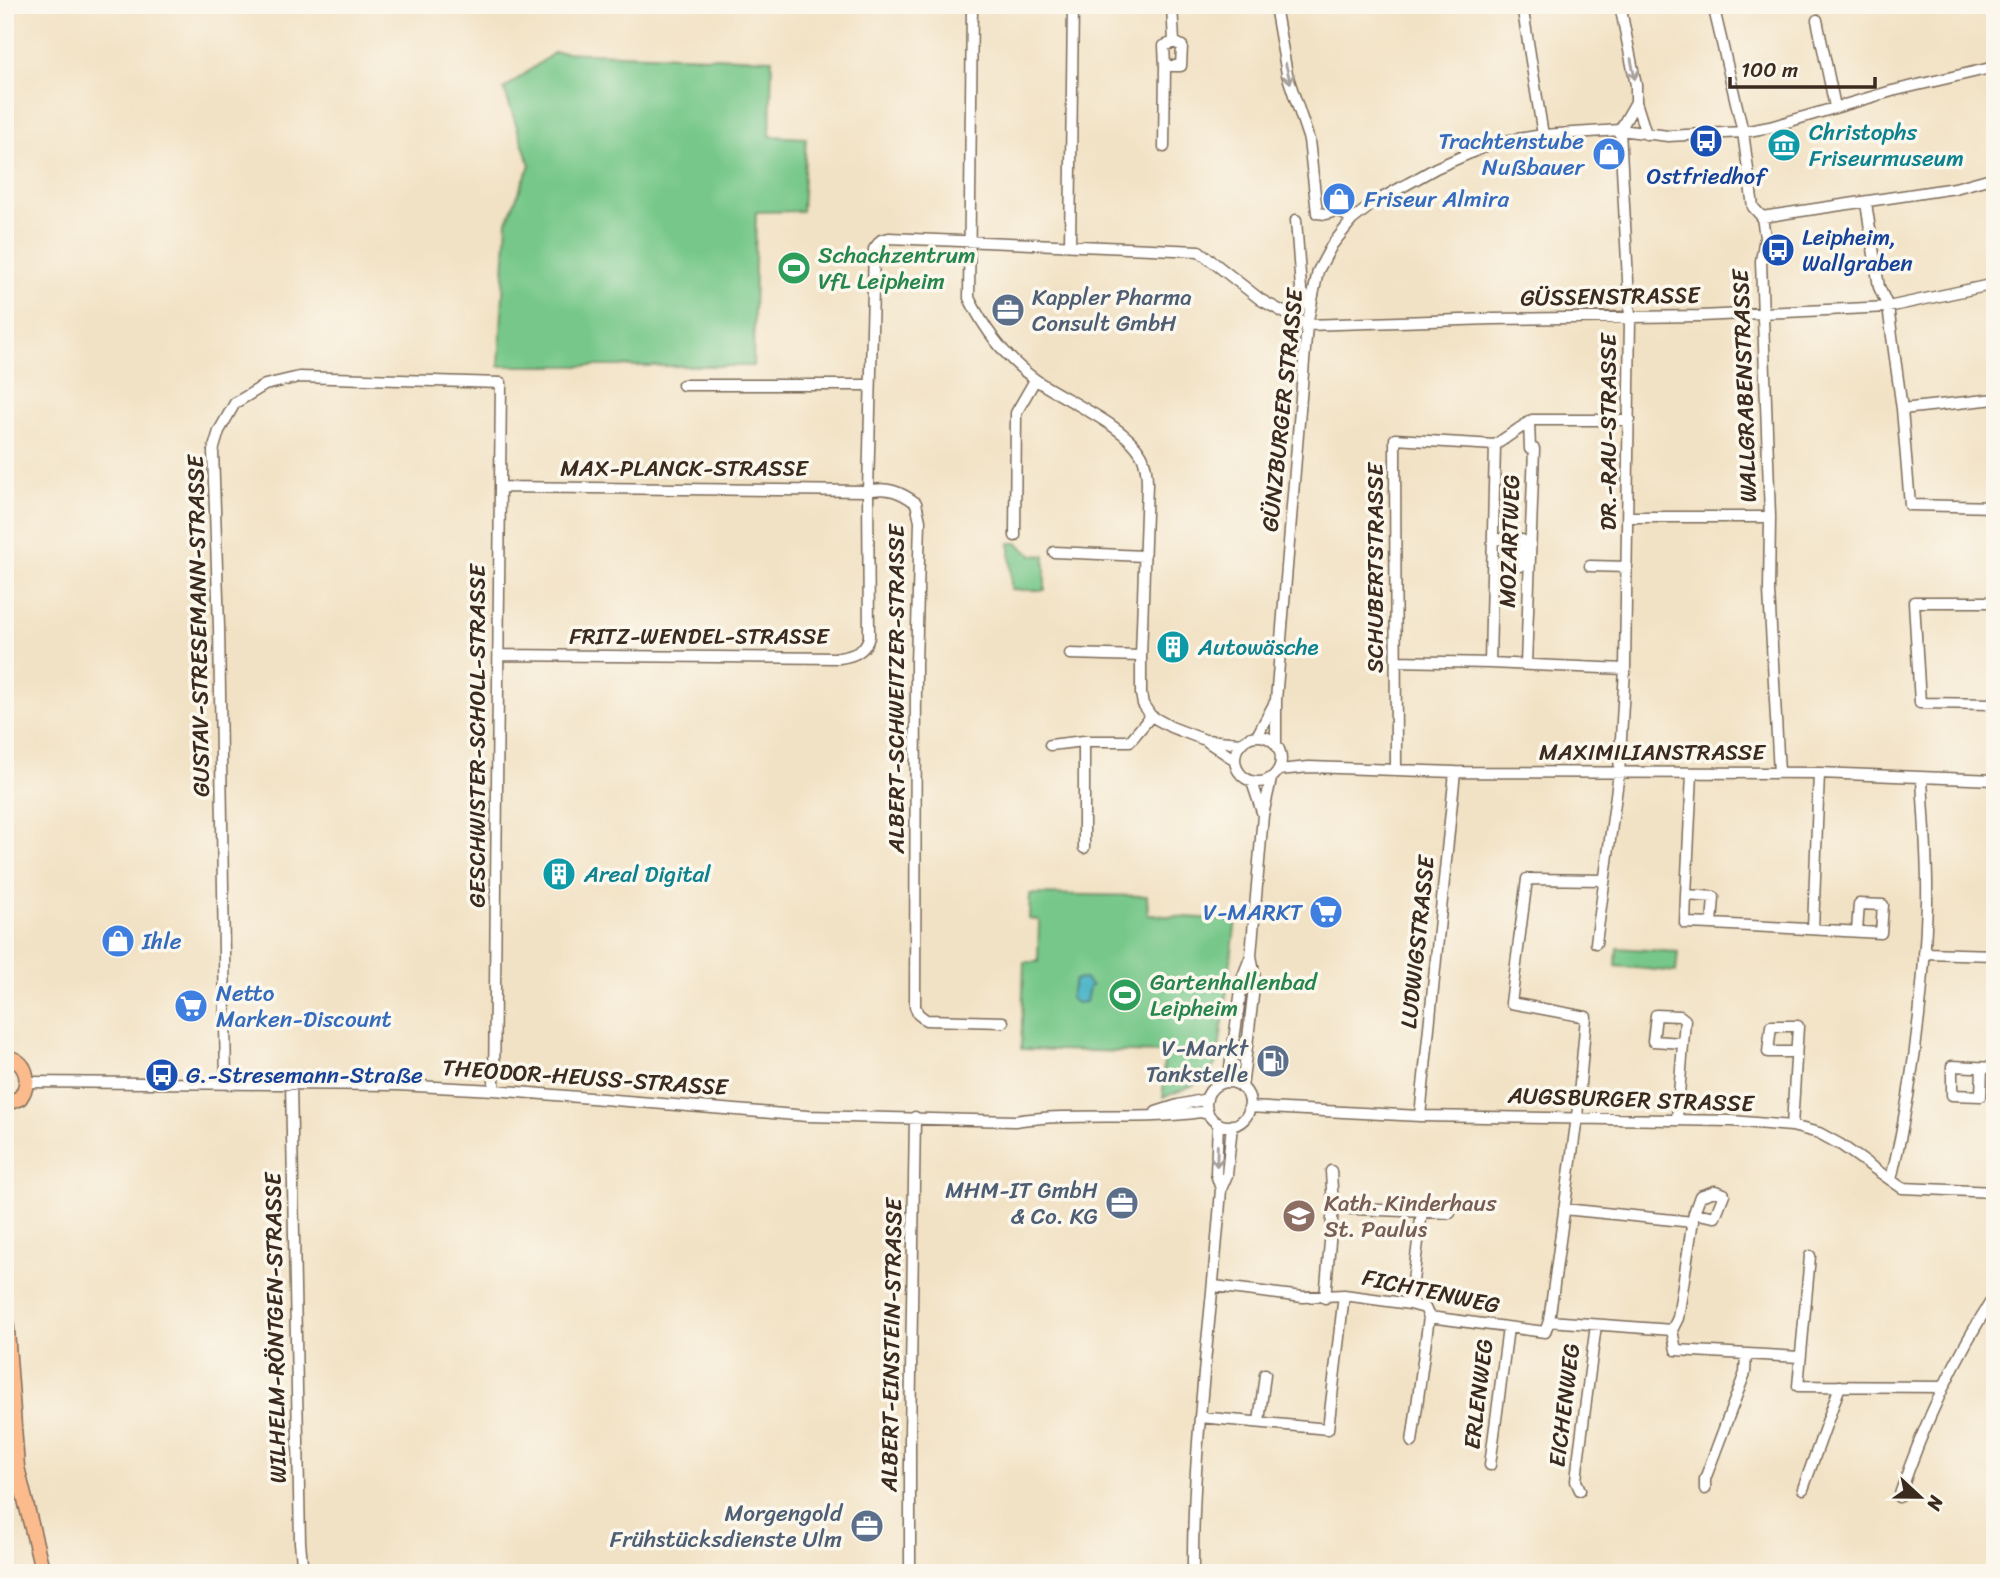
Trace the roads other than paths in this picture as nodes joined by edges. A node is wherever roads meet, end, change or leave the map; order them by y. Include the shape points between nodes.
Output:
1 (972, 5) edge
2 (1073, 5) edge
3 (1172, 5) edge
4 (1522, 5) edge
5 (1620, 5) edge
6 (1713, 5) edge
7 (1277, 6) edge
8 (1817, 20) dead end
9 (1174, 42) junction
10 (1165, 66) junction
11 (1995, 67) edge
12 (1636, 102) junction
13 (1835, 107) junction
14 (1620, 130) junction
15 (1743, 132) junction
16 (1646, 134) junction
17 (1543, 135) junction
18 (1164, 147) dead end
19 (1995, 177) edge
20 (1866, 202) junction
21 (1762, 217) junction
22 (1296, 220) dead end
23 (1352, 220) junction
24 (970, 240) junction
25 (1070, 245) junction
26 (1995, 284) edge
27 (1888, 307) junction
28 (1310, 308) junction
29 (1764, 313) junction
30 (1630, 318) junction
31 (1307, 325) junction
32 (1035, 380) junction
33 (501, 383) joint
34 (683, 384) dead end
35 (870, 385) junction
36 (1995, 399) edge
37 (1902, 409) junction
38 (1630, 421) junction
39 (1529, 422) junction
40 (1495, 445) junction
41 (500, 487) junction
42 (869, 491) junction
43 (1995, 507) edge
44 (1629, 517) junction
45 (1770, 517) junction
46 (1015, 536) dead end
47 (1494, 539) junction
48 (1054, 552) dead end
49 (1144, 556) junction
50 (1590, 566) dead end
51 (1628, 567) junction
52 (1493, 568) junction
53 (1995, 602) edge
54 (1070, 654) dead end
55 (499, 656) junction
56 (1141, 656) junction
57 (1396, 661) junction
58 (1490, 663) junction
59 (1525, 664) junction
60 (1625, 669) junction
61 (1276, 700) junction
62 (1995, 704) edge
63 (1151, 716) junction
64 (1257, 736) junction
65 (1205, 740) junction
66 (1084, 741) junction
67 (1241, 743) junction
68 (1276, 744) junction
69 (1050, 745) dead end
70 (1282, 758) junction
71 (1234, 760) junction
72 (1309, 767) junction
73 (1279, 770) junction
74 (1396, 770) junction
75 (1455, 772) junction
76 (1619, 773) junction
77 (1779, 773) junction
78 (1692, 774) junction
79 (1819, 774) junction
80 (1270, 779) junction
81 (1922, 779) junction
82 (1995, 780) edge
83 (1252, 782) junction
84 (1263, 815) junction
85 (1084, 848) dead end
86 (1604, 880) junction
87 (1686, 895) junction
88 (1712, 924) junction
89 (1813, 929) junction
90 (1857, 931) dead end
91 (1596, 943) dead end
92 (1924, 953) junction
93 (1251, 955) junction
94 (1995, 955) edge
95 (1003, 1022) dead end
96 (1683, 1043) dead end
97 (1796, 1052) dead end
98 (5, 1058) edge
99 (1982, 1068) dead end
100 (1995, 1068) edge
101 (27, 1082) junction
102 (1228, 1082) junction
103 (291, 1083) junction
104 (226, 1084) junction
105 (1242, 1088) junction
106 (494, 1090) junction
107 (1207, 1100) junction
108 (5, 1104) edge
109 (1249, 1107) junction
110 (1208, 1114) junction
111 (1420, 1115) junction
112 (915, 1117) junction
113 (1140, 1117) junction
114 (1577, 1117) junction
115 (1677, 1119) junction
116 (1218, 1123) junction
117 (1232, 1125) junction
118 (1792, 1126) junction
119 (1331, 1171) dead end
120 (1891, 1180) junction
121 (1220, 1189) junction
122 (1995, 1192) edge
123 (1334, 1208) junction
124 (1564, 1209) junction
125 (1422, 1211) junction
126 (1450, 1213) dead end
127 (1810, 1256) dead end
128 (1214, 1286) junction
129 (1344, 1295) junction
130 (1995, 1295) edge
131 (1325, 1298) junction
132 (5, 1303) edge
133 (1410, 1304) junction
134 (1429, 1317) junction
135 (1549, 1321) junction
136 (1596, 1325) junction
137 (1508, 1328) junction
138 (1672, 1329) junction
139 (1746, 1354) junction
140 (1799, 1357) junction
141 (1265, 1374) dead end
142 (1840, 1386) junction
143 (1942, 1387) junction
144 (1200, 1417) junction
145 (1259, 1422) junction
146 (1412, 1442) dead end
147 (1490, 1465) dead end
148 (1705, 1489) dead end
149 (1803, 1489) dead end
150 (1580, 1490) dead end
151 (1899, 1497) dead end
152 (43, 1573) edge
153 (303, 1573) edge
154 (910, 1573) edge
155 (1193, 1573) edge

1 - 24 street
2 - 25 street
3 - 9 street
4 - 17 street
5 -> 12 street
6 - 15 street, WALLGRABENSTRASSE
7 -> 23 street via 1287,74 1309,140 1317,213 1339,210
8 - 13 street
9 - 10 street via 1164,46
9 - 10 street via 1182,46 1181,66
10 - 18 street
11 - 13 street, GÜNZBURGER STRASSE
12 - 14 street
12 - 16 street
13 - 15 street, GÜNZBURGER STRASSE
14 - 16 street, GÜNZBURGER STRASSE
14 - 17 street, GÜNZBURGER STRASSE
14 - 30 street, DR.-RAU-STRASSE
15 - 16 street, GÜNZBURGER STRASSE
15 - 21 street, WALLGRABENSTRASSE via 1753,207
17 - 23 street, GÜNZBURGER STRASSE via 1493,143 1439,166
19 - 20 street
20 - 21 street
20 - 27 street via 1879,287
21 - 29 street, WALLGRABENSTRASSE
22 - 28 street via 1300,289
23 - 28 street, GÜNZBURGER STRASSE via 1318,271
24 - 25 street
24 - 32 street via 969,298 995,342
24 - 35 street via 888,239 874,248
25 - 31 street via 1199,251 1261,300
26 - 27 street, GÜSSENSTRASSE
27 - 29 street, GÜSSENSTRASSE
27 - 37 street
28 - 31 street, GÜNZBURGER STRASSE
29 - 30 street, GÜSSENSTRASSE
29 - 45 street, WALLGRABENSTRASSE
30 - 31 street, GÜSSENSTRASSE
30 - 38 street, DR.-RAU-STRASSE
31 - 61 street, GÜNZBURGER STRASSE
32 - 46 street via 1016,413
32 - 49 street via 1119,431 1143,457 1147,484
33 - 41 street, GESCHWISTER-SCHOLL-STRASSE
33 - 104 street, GUSTAV-STRESEMANN-STRASSE via 299,377 265,385 234,403 219,431 214,451
34 - 35 street
35 - 42 street
36 - 37 street
37 - 43 street via 1910,505
38 - 39 street
38 - 44 street, DR.-RAU-STRASSE
39 - 40 street
39 - 59 street, MOZARTWEG via 1530,449 1534,449
40 - 47 street
40 - 57 street, SCHUBERTSTRASSE via 1395,439
41 - 42 street, MAX-PLANCK-STRASSE
41 - 55 street, GESCHWISTER-SCHOLL-STRASSE
42 - 55 street, FRITZ-WENDEL-STRASSE via 869,636 862,651 850,657
42 - 95 street, ALBERT-SCHWEITZER-STRASSE via 883,487 905,495 916,503 920,521 915,1006 926,1020
44 - 45 street
44 - 51 street, DR.-RAU-STRASSE
45 - 77 street, WALLGRABENSTRASSE via 1769,591
47 - 52 street
47 - 52 street via 1522,540 1520,566
48 - 49 street
49 - 56 street
50 - 51 street
51 - 60 street, DR.-RAU-STRASSE
52 - 58 street
53 - 62 street via 1914,602 1920,703
54 - 56 street
55 - 106 street, GESCHWISTER-SCHOLL-STRASSE
56 - 63 street via 1141,694
57 - 58 street
57 - 74 street, SCHUBERTSTRASSE
58 - 59 street
59 - 60 street
60 - 76 street, DR.-RAU-STRASSE
61 - 64 street, GÜNZBURGER STRASSE
61 - 68 street, GÜNZBURGER STRASSE
63 - 65 street
63 - 66 street via 1130,740
64 - 67 street
64 - 68 street
65 - 67 street
65 - 71 street
66 - 69 street
66 - 85 street
67 - 71 street
68 - 70 street
70 - 72 street, MAXIMILIANSTRASSE
70 - 73 street
71 - 83 street via 1239,772
72 - 73 street, MAXIMILIANSTRASSE
72 - 74 street, MAXIMILIANSTRASSE
73 - 80 street
74 - 75 street, MAXIMILIANSTRASSE
75 - 76 street, MAXIMILIANSTRASSE
75 - 111 street, LUDWIGSTRASSE
76 - 78 street, MAXIMILIANSTRASSE
76 - 86 street, DR.-RAU-STRASSE
77 - 78 street, MAXIMILIANSTRASSE
77 - 79 street, MAXIMILIANSTRASSE
78 - 87 street
79 - 81 street, MAXIMILIANSTRASSE
79 - 89 street
80 - 83 street
80 - 84 street
81 - 82 street, MAXIMILIANSTRASSE
81 - 92 street via 1927,900
83 - 84 street
84 - 93 street
86 - 91 street, DR.-RAU-STRASSE
86 - 114 street via 1527,879 1511,1003 1586,1017
87 - 88 street via 1685,923
87 - 88 street via 1714,897
88 - 89 street
89 - 90 street
92 - 94 street
92 - 120 street via 1907,1108
93 - 102 street via 1243,976
93 - 105 street via 1255,979
96 - 115 street
97 - 118 street
98 - 101 main road via 23,1067
99 - 100 street
101 - 104 street, THEODOR-HEUSS-STRASSE
101 - 108 main road via 20,1098
102 - 105 street
102 - 107 street via 1214,1087
103 - 104 street, THEODOR-HEUSS-STRASSE
103 - 106 street, THEODOR-HEUSS-STRASSE
103 - 153 street, WILHELM-RÖNTGEN-STRASSE
105 - 109 street
106 - 112 street, THEODOR-HEUSS-STRASSE via 807,1116
107 - 110 street
107 - 113 street, THEODOR-HEUSS-STRASSE
109 - 111 street, AUGSBURGER STRASSE
109 - 117 street via 1243,1119
110 - 113 street, THEODOR-HEUSS-STRASSE
110 - 116 street
111 - 114 street, AUGSBURGER STRASSE
112 - 113 street, THEODOR-HEUSS-STRASSE via 1016,1121
112 - 154 street, ALBERT-EINSTEIN-STRASSE
114 - 115 street, AUGSBURGER STRASSE
114 - 124 street
115 - 118 street, AUGSBURGER STRASSE
116 - 117 street
116 -> 121 street via 1216,1174
117 - 121 street via 1227,1175
118 - 120 street, AUGSBURGER STRASSE via 1819,1133
119 - 123 street
120 - 122 street, AUGSBURGER STRASSE via 1902,1188
121 - 128 street
123 - 125 street
123 - 131 street
124 - 135 street
124 - 138 street via 1694,1217 1678,1318
125 - 126 street
125 - 133 street
127 - 140 street
128 - 131 street, FICHTENWEG
128 - 144 street
129 - 131 street, FICHTENWEG
129 - 133 street, FICHTENWEG
129 - 145 street via 1328,1429
130 - 143 street
132 - 152 main road via 17,1468
133 - 134 street, FICHTENWEG via 1425,1308
134 - 137 street, FICHTENWEG
134 - 146 street
135 - 136 street
135 - 137 street, FICHTENWEG via 1545,1332
136 - 138 street
136 - 150 street, EICHENWEG via 1576,1481
137 - 147 street, ERLENWEG
138 - 139 street via 1676,1350
139 - 140 street
139 - 148 street via 1745,1373
140 - 142 street via 1798,1386
141 - 145 street
142 - 143 street
142 - 149 street
143 - 151 street
144 - 145 street
144 - 155 street

